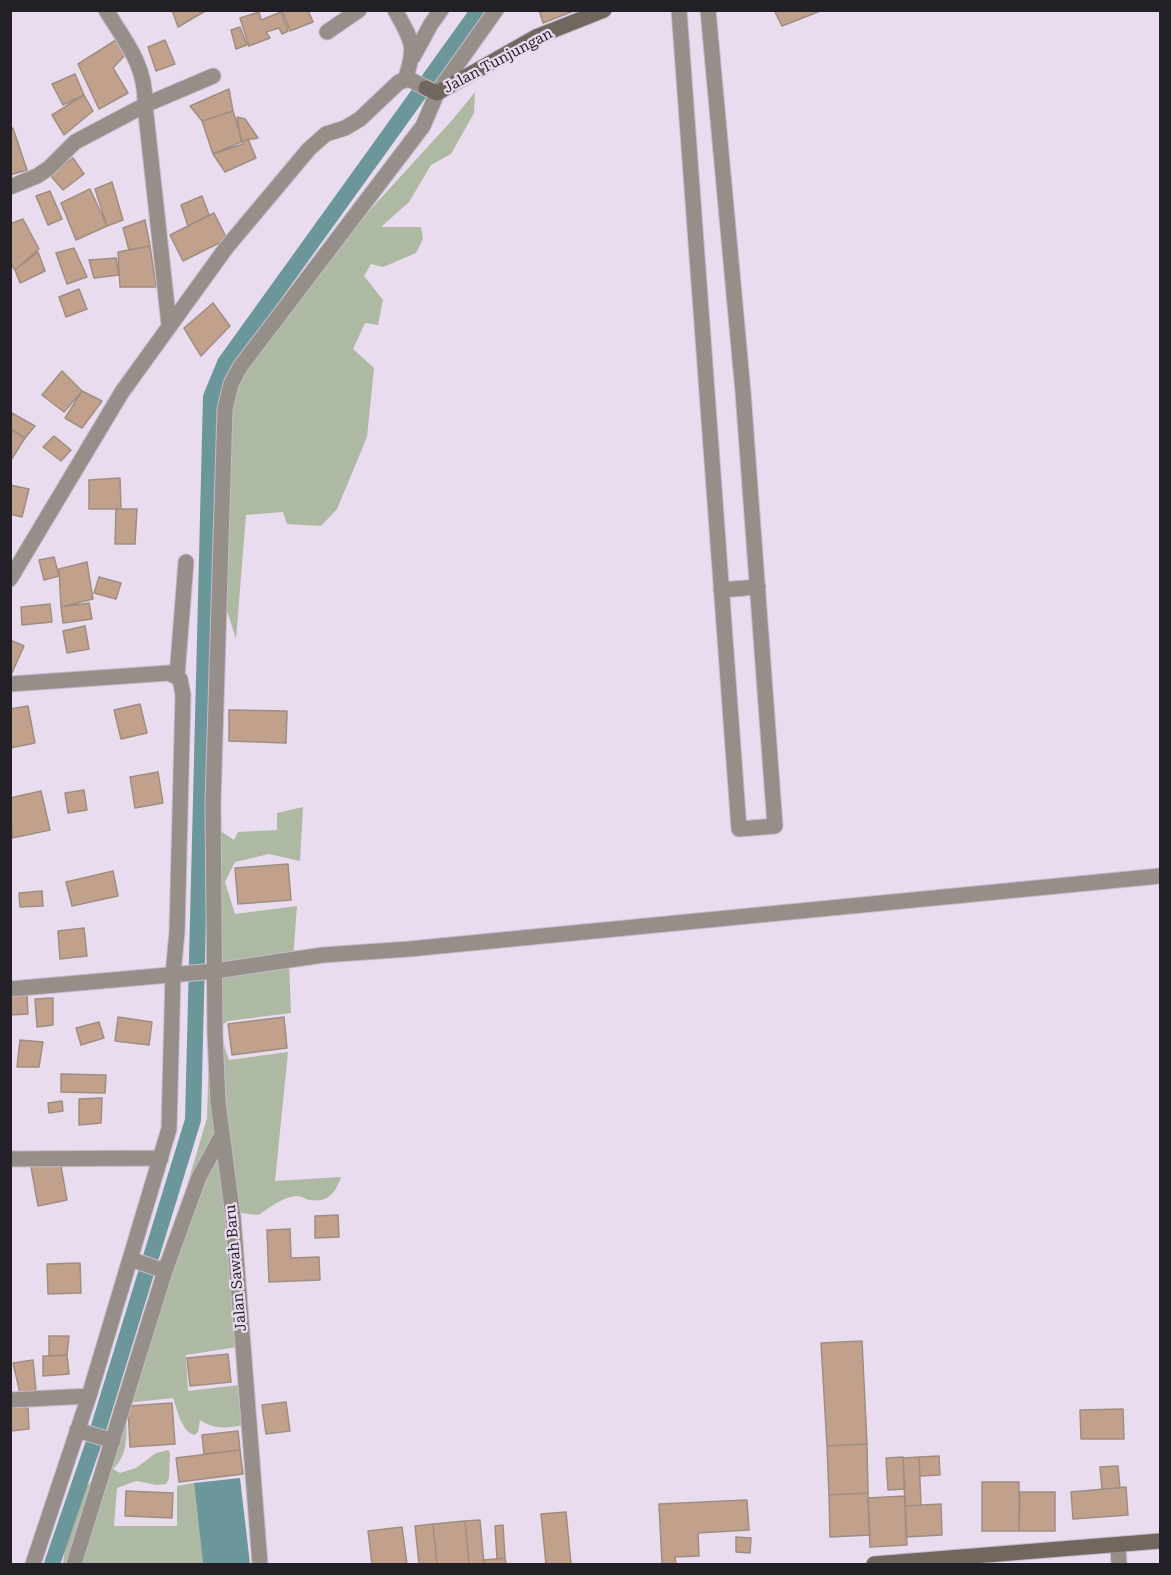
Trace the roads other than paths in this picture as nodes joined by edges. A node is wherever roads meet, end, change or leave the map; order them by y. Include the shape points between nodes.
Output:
1 (106, 10) edge
2 (359, 10) edge
3 (395, 10) edge
4 (441, 10) edge
5 (496, 10) edge
6 (604, 10) edge
7 (679, 10) edge
8 (708, 10) edge
9 (327, 32) dead end
10 (412, 57) junction
11 (213, 76) dead end
12 (407, 79) junction
13 (432, 91) junction
14 (145, 105) junction
15 (10, 188) edge
16 (169, 325) junction
17 (186, 562) dead end
18 (10, 579) edge
19 (758, 587) junction
20 (721, 590) junction
21 (177, 676) junction
22 (10, 684) edge
23 (1161, 876) edge
24 (210, 971) junction
25 (177, 974) junction
26 (10, 989) edge
27 (222, 1135) junction
28 (161, 1158) junction
29 (10, 1159) edge
30 (133, 1260) junction
31 (161, 1270) junction
32 (89, 1396) junction
33 (10, 1400) edge
34 (82, 1432) junction
35 (109, 1439) junction
36 (1161, 1541) edge
37 (1118, 1545) junction
38 (33, 1564) edge
39 (74, 1564) edge
40 (260, 1564) edge
41 (874, 1564) edge
42 (1119, 1564) edge

1 - 14 street via 142,69
2 - 9 street
3 - 10 street via 409,35
4 - 10 street
5 - 13 street, Jalan Sawah Baru
6 - 13 main road, Jalan Tunjungan via 536,37
7 - 20 street
8 - 19 street
10 - 12 street
11 - 14 street
12 - 13 street
12 - 16 street via 360,119 326,134 309,149 226,248
13 - 24 street, Jalan Sawah Baru via 423,126 231,384 225,409
14 - 15 street via 75,142 43,172
14 - 16 street
16 - 18 street via 122,392
17 - 21 street
19 - 20 street
19 - 20 street via 775,826 739,829
21 - 22 street via 169,673
21 - 25 street via 183,695
23 - 24 street via 323,955
24 - 25 street
24 - 27 street, Jalan Sawah Baru
25 - 26 street
25 - 28 street via 169,1129
27 - 31 street via 199,1177
27 - 40 street, Jalan Sawah Baru via 233,1217
28 - 29 street
28 - 30 street
30 - 31 street
30 - 32 street
31 - 35 street
32 - 33 street
32 - 34 street
34 - 35 street
34 - 38 street
35 - 39 street
36 - 37 main road
37 - 41 main road
37 - 42 street

